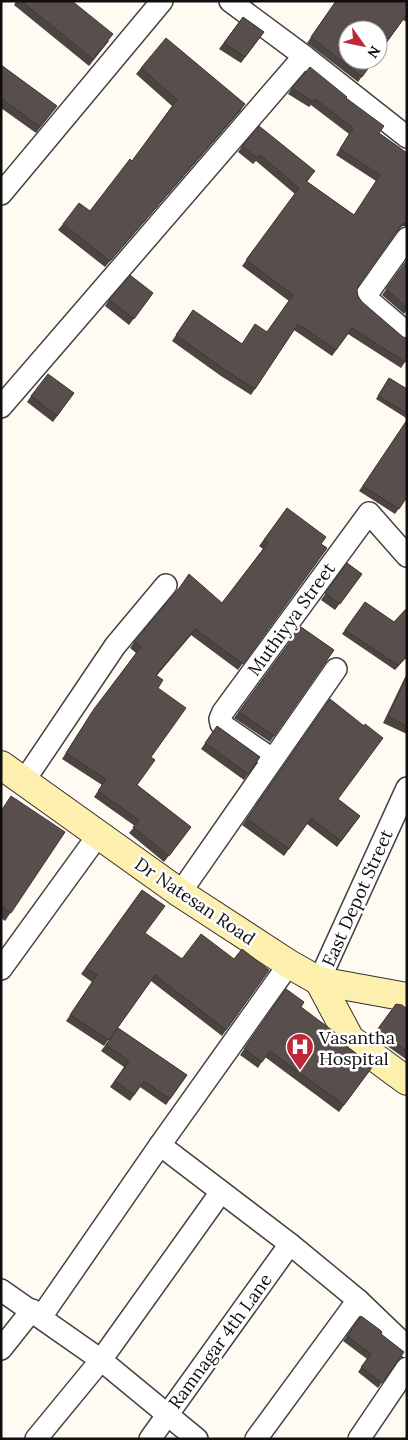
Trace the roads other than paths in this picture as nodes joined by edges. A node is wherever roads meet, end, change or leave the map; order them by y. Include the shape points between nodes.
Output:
1 (162, 1) edge
2 (230, 1) edge
3 (304, 56) junction
4 (407, 136) edge
5 (1, 194) edge
6 (407, 238) edge
7 (407, 333) edge
8 (1, 407) edge
9 (407, 556) edge
10 (166, 585) dead end
11 (336, 668) dead end
12 (272, 759) junction
13 (1, 765) edge
14 (24, 781) junction
15 (407, 788) edge
16 (99, 834) junction
17 (180, 893) junction
18 (289, 964) junction
19 (1, 969) edge
20 (319, 981) junction
21 (407, 997) edge
22 (407, 1081) edge
23 (160, 1145) junction
24 (222, 1192) junction
25 (290, 1244) junction
26 (1, 1290) edge
27 (358, 1300) junction
28 (37, 1314) junction
29 (407, 1348) edge
30 (1, 1349) edge
31 (101, 1360) junction
32 (407, 1368) edge
33 (167, 1415) junction
34 (36, 1439) edge
35 (150, 1439) edge
36 (197, 1439) edge
37 (256, 1439) edge
38 (359, 1439) edge

1 - 5 street
2 - 3 street
3 - 4 street
3 - 8 street
6 - 7 street via 365,297
9 - 12 street, Muthiyya Street via 369,512 222,712 221,724
10 - 14 street via 115,646
11 - 12 street
12 - 17 street
13 - 14 main road, Dr Natesan Road
14 - 16 main road, Dr Natesan Road
15 - 20 street, East Depot Street
16 - 17 main road, Dr Natesan Road
16 - 19 street
17 - 18 main road, Dr Natesan Road
18 - 20 main road, Dr Natesan Road
18 - 23 street
20 - 21 main road, Dr Natesan Road
20 - 22 main road via 350,1038
23 - 24 street
23 - 28 street
24 - 25 street
24 - 31 street
25 - 27 street
25 - 33 street, Ramnagar 4th Lane
26 - 28 street
27 - 29 street
27 - 37 street
28 - 30 street
28 - 31 street
31 - 33 street
31 - 34 street
32 - 38 street
33 - 35 street, Ramnagar 4th Lane
33 - 36 street

